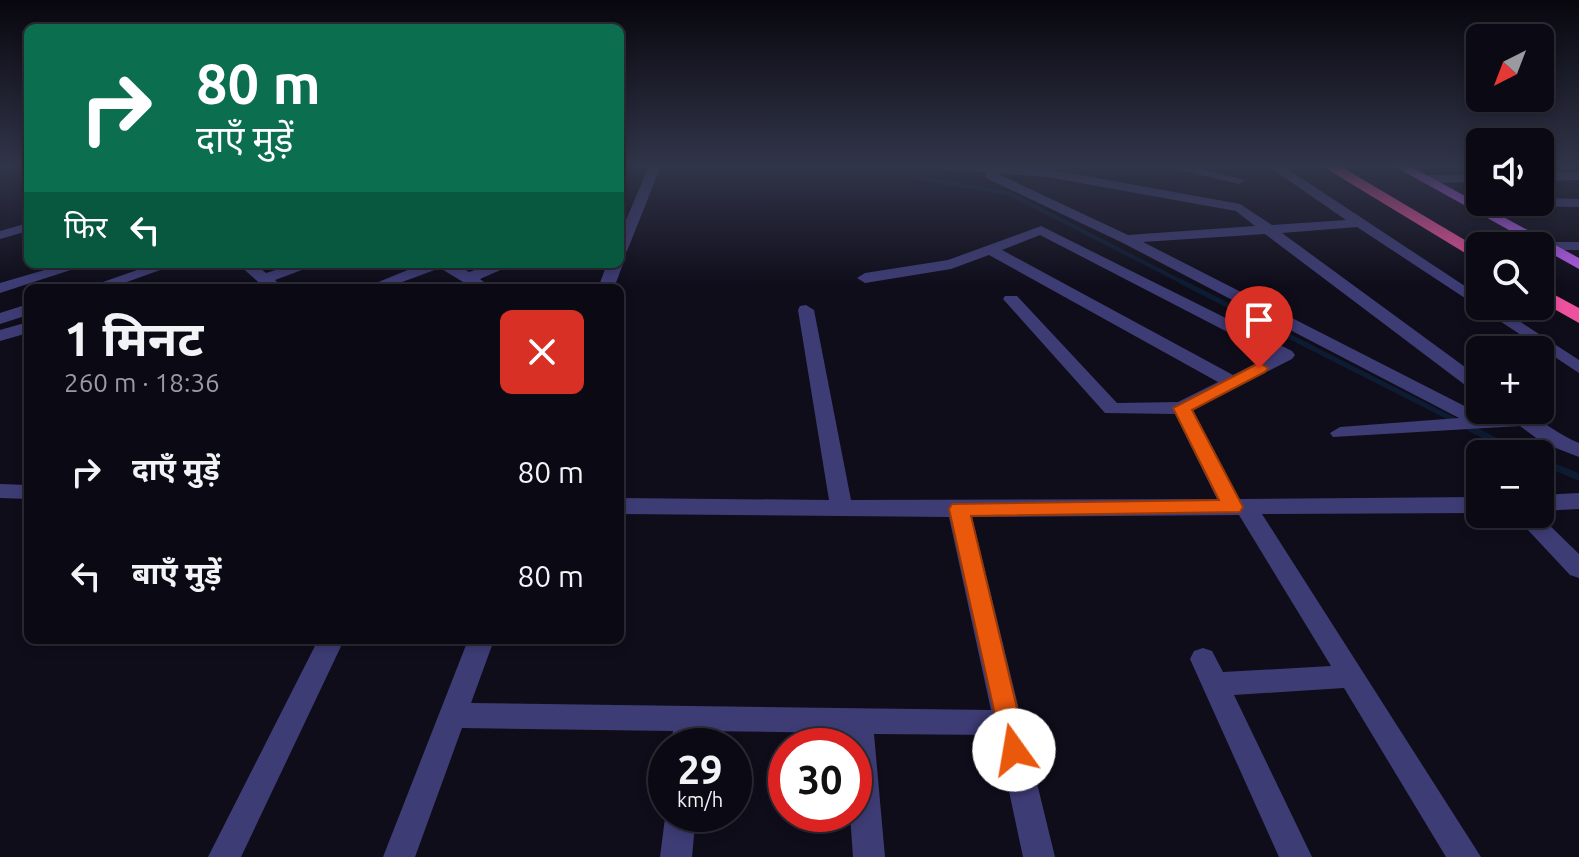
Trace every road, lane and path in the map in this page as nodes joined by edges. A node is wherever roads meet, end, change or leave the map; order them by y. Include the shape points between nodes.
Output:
1 (1056, 206) edge
2 (1229, 206) edge
3 (1334, 206) edge
4 (1395, 206) edge
5 (1420, 206) edge
6 (637, 207) edge
7 (1496, 216) edge
8 (1360, 223) junction
9 (24, 228) edge
10 (1268, 229) junction
11 (1521, 232) edge
12 (1466, 233) edge
13 (0, 235) edge
14 (1126, 239) junction
15 (624, 241) edge
16 (1554, 246) edge
17 (1579, 246) edge
18 (990, 249) junction
19 (1466, 249) edge
20 (1554, 252) edge
21 (1153, 256) junction
22 (1579, 264) edge
23 (1125, 267) junction
24 (68, 268) edge
25 (115, 268) edge
26 (161, 268) edge
27 (251, 268) edge
28 (302, 268) edge
29 (425, 268) edge
30 (452, 268) edge
31 (495, 268) edge
32 (468, 278) junction
33 (865, 278) dead end
34 (129, 283) edge
35 (270, 284) edge
36 (383, 284) edge
37 (478, 284) edge
38 (1554, 284) edge
39 (0, 288) edge
40 (1466, 294) edge
41 (1011, 299) dead end
42 (1579, 299) edge
43 (1554, 302) edge
44 (24, 310) edge
45 (806, 310) dead end
46 (1579, 317) edge
47 (0, 319) edge
48 (1506, 320) edge
49 (24, 328) edge
50 (0, 336) edge
51 (1579, 368) edge
52 (1466, 377) edge
53 (1232, 382) junction
54 (1182, 408) junction
55 (1466, 417) edge
56 (1466, 424) edge
57 (1529, 424) edge
58 (1340, 433) dead end
59 (1579, 450) edge
60 (1579, 501) edge
61 (1554, 502) edge
62 (1466, 505) edge
63 (624, 506) edge
64 (1239, 507) junction
65 (841, 508) junction
66 (959, 509) junction
67 (1538, 528) edge
68 (1579, 569) edge
69 (329, 644) edge
70 (480, 644) edge
71 (1352, 676) junction
72 (454, 715) junction
73 (859, 721) junction
74 (1008, 723) junction
75 (750, 728) edge
76 (648, 729) edge
77 (678, 832) edge
78 (224, 857) edge
79 (399, 857) edge
80 (676, 857) edge
81 (869, 857) edge
82 (1039, 857) edge
83 (1296, 857) edge
84 (1465, 857) edge

1 - 14 street
2 - 10 street
3 - 8 street
4 - 19 highway
5 - 12 highway
6 - 15 street
7 - 11 main road
8 - 10 street
8 - 40 street
9 - 13 street
10 - 14 street
10 - 52 street
14 - 21 street
16 - 17 street
18 - 23 street via 1041,230
18 - 33 street via 951,264
18 - 53 street
20 - 22 main road
21 - 23 street
21 - 55 street
23 - 53 street via 1286,355
24 - 39 street
25 - 34 street
26 - 34 street
27 - 35 street
28 - 35 street
29 - 36 street
30 - 32 street
31 - 32 street
32 - 37 street
38 - 42 highway
41 - 54 street via 1112,409
43 - 46 highway
44 - 47 street
45 - 65 street
48 - 51 street
49 - 50 street
53 - 54 street
54 - 64 street
56 - 58 street
57 - 59 street
60 - 61 street
62 - 64 street
63 - 65 street
64 - 66 street
64 - 71 street
65 - 66 street
66 - 74 street
67 - 68 street
69 - 78 street
70 - 72 street
71 - 83 street via 1209,672
71 - 84 street
72 - 76 street
72 - 79 street
73 - 74 street
73 - 75 street
73 - 81 street
74 - 82 street
77 - 80 street

